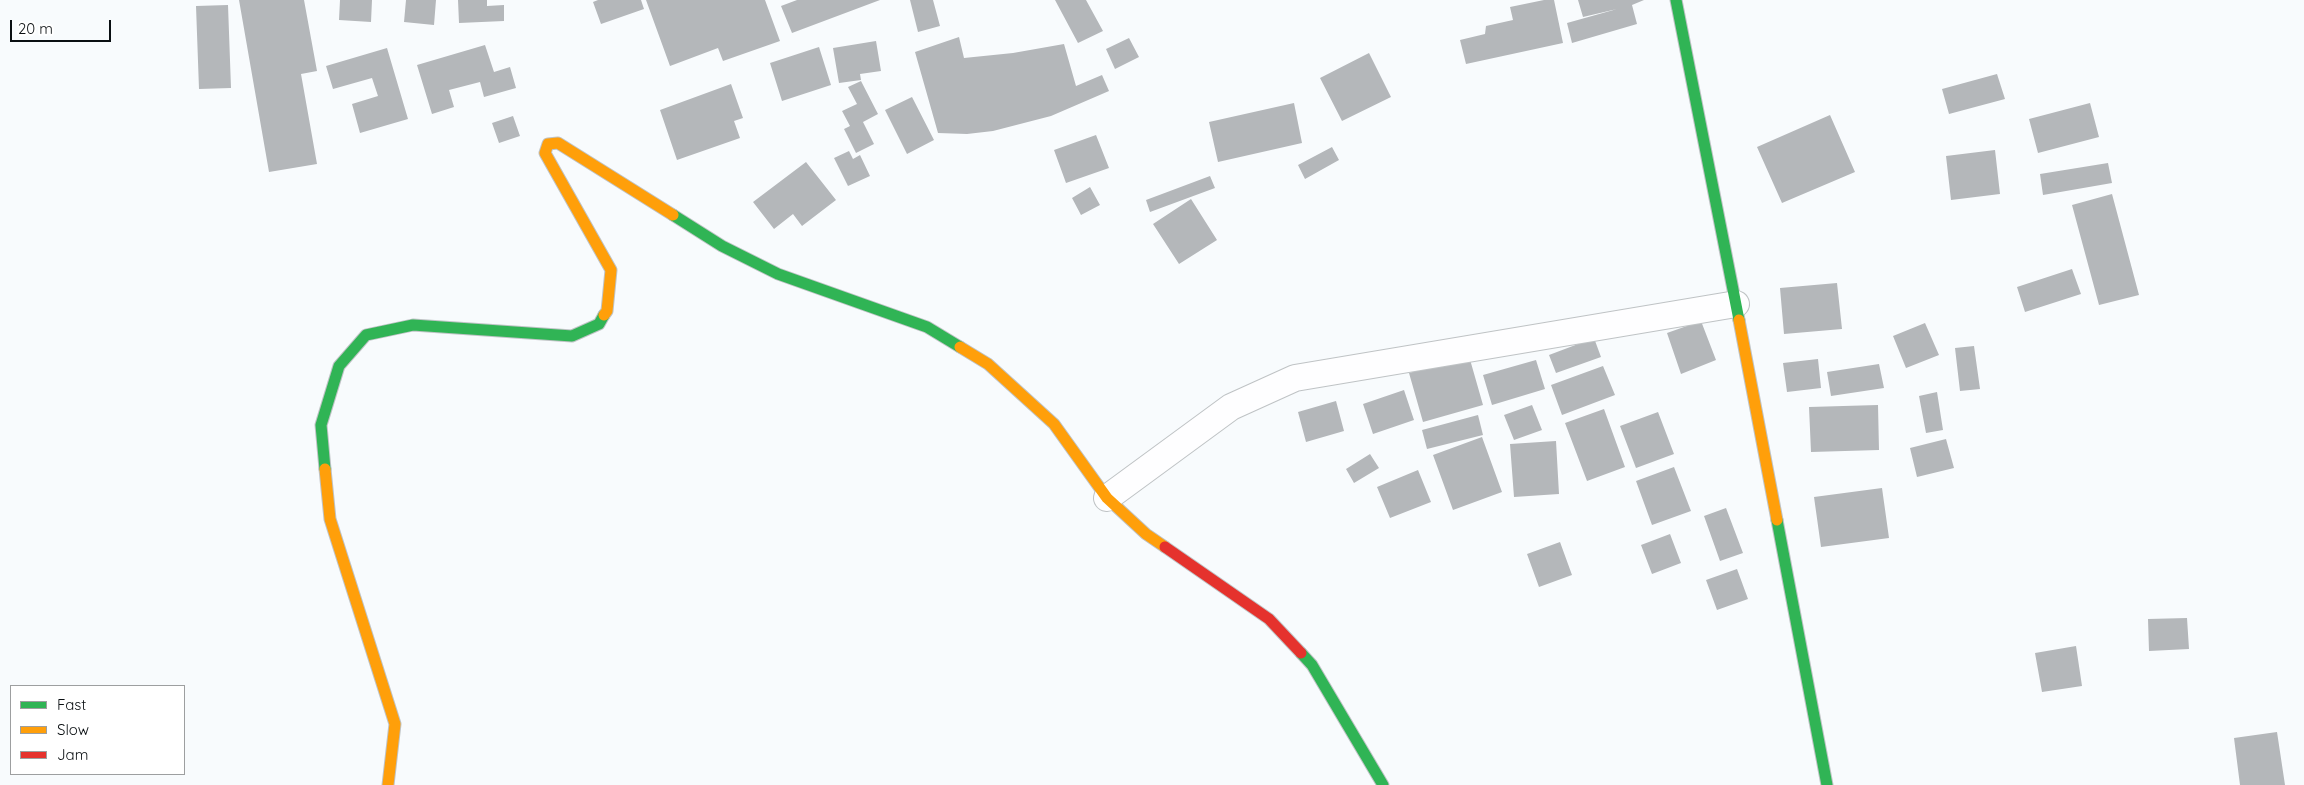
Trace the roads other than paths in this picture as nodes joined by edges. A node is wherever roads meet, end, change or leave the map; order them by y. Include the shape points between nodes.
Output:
1 (1676, 0) edge
2 (1736, 304) junction
3 (1107, 498) junction
4 (388, 785) edge
5 (1383, 785) edge
6 (1827, 785) edge

1 - 2 street
2 - 3 street via 1295,378 1231,407
2 - 6 street
3 - 4 street via 1054,424 988,364 927,327 778,274 722,246 558,143 548,144 546,153 611,270 607,311 599,324 572,336 413,325 366,335 339,366 321,425 330,520 395,724
3 - 5 street via 1146,534 1268,619 1312,664

